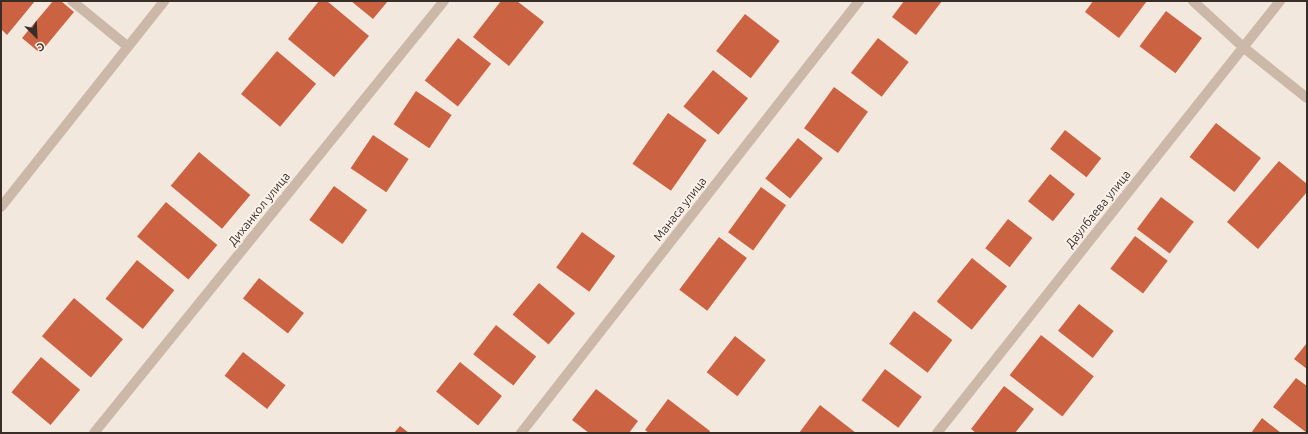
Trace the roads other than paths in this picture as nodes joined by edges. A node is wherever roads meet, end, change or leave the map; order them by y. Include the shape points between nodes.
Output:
1 (72, 1) edge
2 (164, 1) edge
3 (444, 1) edge
4 (859, 1) edge
5 (1193, 1) edge
6 (1280, 1) edge
7 (128, 46) junction
8 (1243, 47) junction
9 (1307, 98) edge
10 (1, 207) edge
11 (94, 433) edge
12 (521, 433) edge
13 (936, 433) edge

1 - 7 street
2 - 7 street
3 - 11 street, Диханкол улица
4 - 12 street, Манаса улица
5 - 8 street
6 - 8 street, Даулбаева улица
7 - 10 street
8 - 9 street
8 - 13 street, Даулбаева улица

